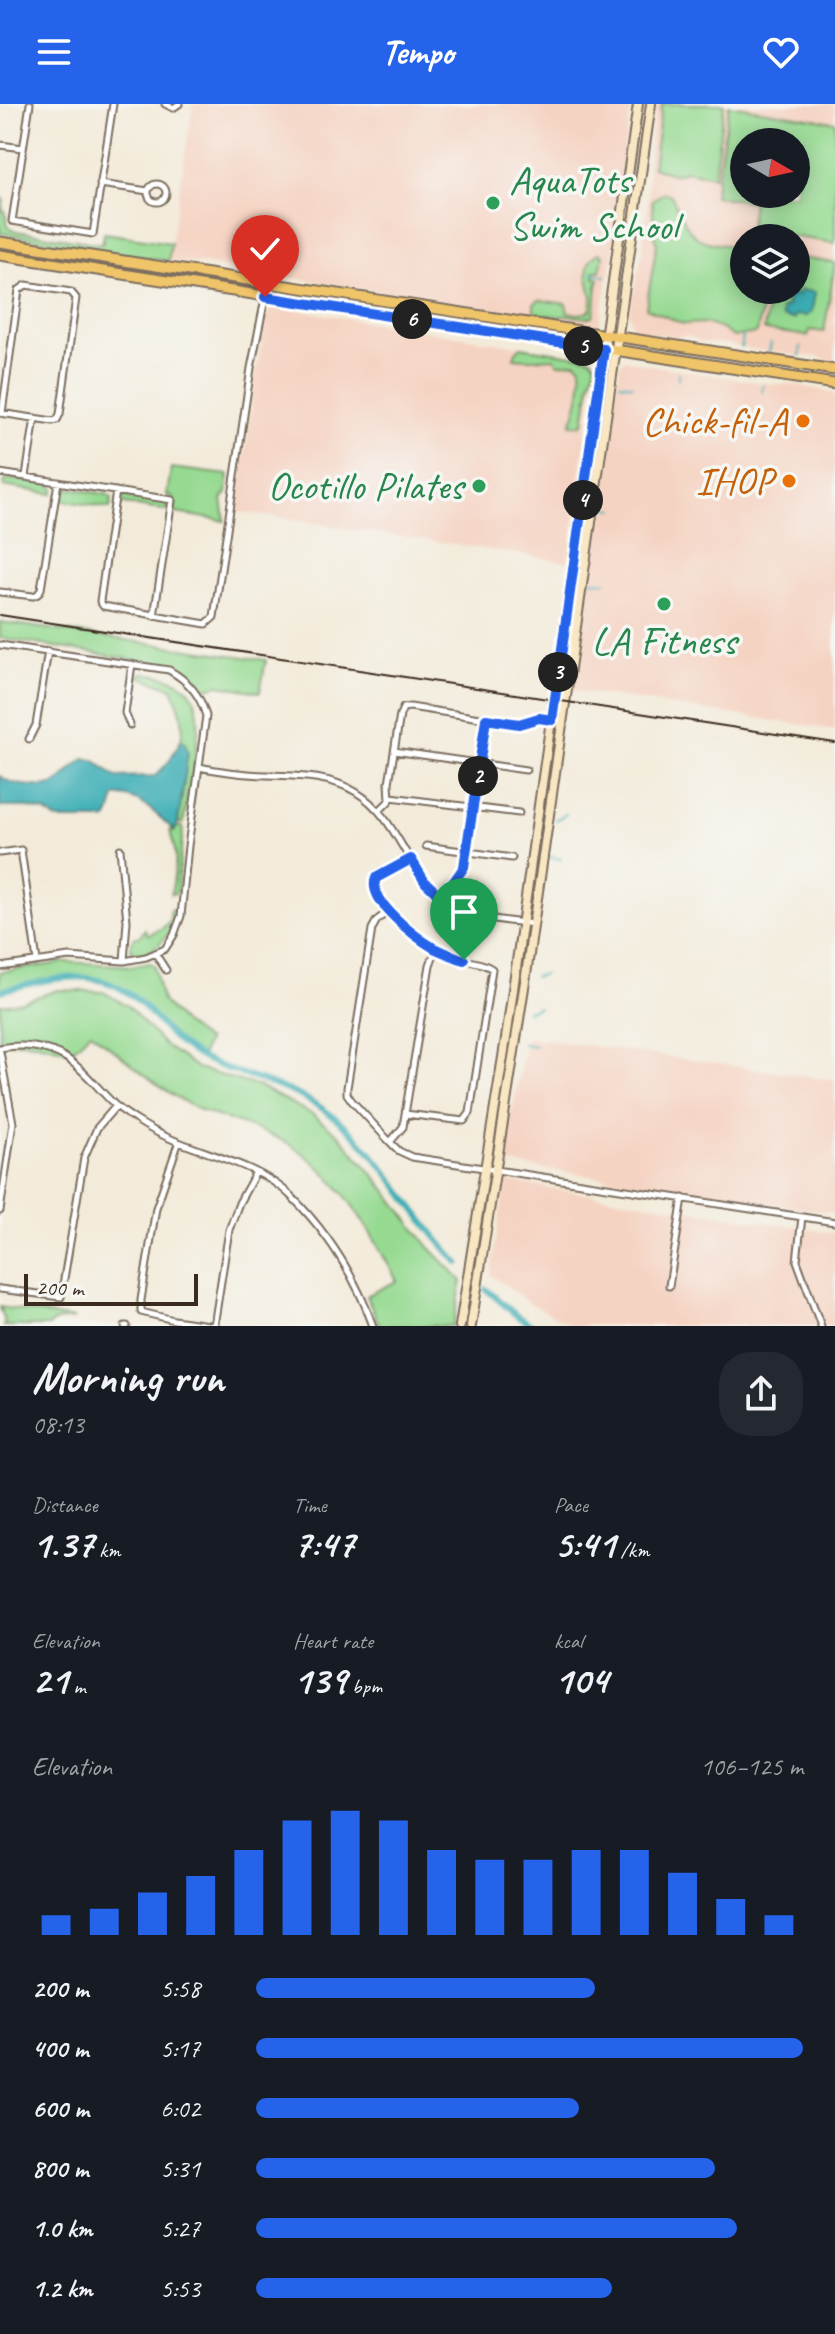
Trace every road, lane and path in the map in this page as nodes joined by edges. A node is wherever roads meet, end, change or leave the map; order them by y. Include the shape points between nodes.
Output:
1 (30, 104) edge
2 (113, 104) edge
3 (165, 104) edge
4 (179, 104) edge
5 (638, 104) edge
6 (651, 104) edge
7 (0, 145) edge
8 (23, 148) junction
9 (100, 184) junction
10 (148, 191) dead end
11 (0, 242) edge
12 (0, 255) edge
13 (268, 283) junction
14 (265, 297) junction
15 (611, 336) junction
16 (609, 350) junction
17 (835, 370) edge
18 (835, 384) edge
19 (1, 413) edge
20 (35, 418) junction
21 (0, 473) edge
22 (26, 477) junction
23 (0, 480) edge
24 (58, 482) junction
25 (584, 490) junction
26 (116, 491) junction
27 (595, 492) junction
28 (0, 592) edge
29 (154, 616) junction
30 (0, 645) edge
31 (48, 651) junction
32 (132, 664) junction
33 (486, 719) junction
34 (552, 720) junction
35 (130, 725) dead end
36 (29, 739) dead end
37 (394, 751) junction
38 (479, 763) junction
39 (199, 767) junction
40 (526, 770) dead end
41 (391, 797) junction
42 (473, 807) junction
43 (379, 811) junction
44 (519, 813) dead end
45 (426, 846) dead end
46 (120, 849) dead end
47 (467, 851) junction
48 (0, 853) edge
49 (512, 858) dead end
50 (411, 859) junction
51 (440, 896) junction
52 (389, 911) junction
53 (522, 923) junction
54 (533, 924) junction
55 (436, 949) junction
56 (155, 953) junction
57 (37, 961) junction
58 (124, 961) junction
59 (0, 967) edge
60 (166, 970) dead end
61 (0, 1050) edge
62 (116, 1106) junction
63 (405, 1114) junction
64 (390, 1142) junction
65 (178, 1144) junction
66 (485, 1167) junction
67 (495, 1169) junction
68 (256, 1172) junction
69 (683, 1198) junction
70 (0, 1211) edge
71 (802, 1217) junction
72 (835, 1222) edge
73 (669, 1286) dead end
74 (0, 1289) edge
75 (215, 1326) edge
76 (373, 1326) edge
77 (460, 1326) edge
78 (471, 1326) edge
79 (821, 1326) edge

1 - 8 street
2 - 9 street
3 - 4 street
5 - 15 main road
6 - 15 main road
7 - 8 street
8 - 9 street via 12,221 93,234
9 - 10 street
11 - 13 main road
12 - 14 main road
13 - 14 street
13 - 15 main road
14 - 16 main road
14 - 29 street via 214,617 206,624
15 - 16 main road
15 - 17 main road
16 - 18 main road
16 - 25 main road
16 - 27 main road
19 - 20 street
19 - 20 street via 19,290 24,286 71,292 76,298 60,414 57,420
20 - 22 street
21 - 22 street
21 - 23 street
22 - 24 street
24 - 26 street
24 - 28 street via 41,589 33,596
25 - 27 main road
25 - 34 main road
26 - 29 street via 100,601 103,606
26 - 29 street via 172,500
27 - 54 main road
30 - 31 street
31 - 32 street
31 - 36 street
32 - 35 street via 125,713
32 - 39 street via 169,670 193,688 206,716
33 - 34 street via 519,724
33 - 37 street via 405,708 400,711
33 - 38 street
34 - 53 main road
37 - 38 street
37 - 41 street
38 - 40 street
38 - 42 street
39 - 43 street via 321,779 356,791
39 - 56 street via 181,916 165,949
41 - 42 street
41 - 43 street
42 - 44 street
42 - 47 street
43 - 50 street
45 - 47 street
46 - 58 street via 127,921
47 - 49 street
47 - 51 street via 460,874
48 - 57 street via 21,850
50 - 51 street
50 - 52 street via 376,878 375,892
51 - 53 street via 476,915
52 - 55 street
52 - 64 street via 372,929 347,1094
53 - 54 street
53 - 66 main road
54 - 67 main road
55 - 63 street
55 - 63 street via 492,969 470,1113 457,1122
56 - 58 street
56 - 60 street
57 - 58 street
57 - 59 street
61 - 62 street via 21,1046 65,1057
61 - 70 street via 13,1123
62 - 65 street
62 - 74 street via 97,1128 84,1158 61,1297
63 - 64 street via 403,1127
64 - 66 street via 412,1157
65 - 68 street
65 - 75 street via 156,1208 141,1312
66 - 67 street
66 - 77 main road
67 - 69 street
67 - 78 main road
68 - 75 street via 229,1230
68 - 76 street via 290,1194 322,1231 358,1288
69 - 71 street
69 - 73 street
71 - 72 street
71 - 79 street via 797,1261

